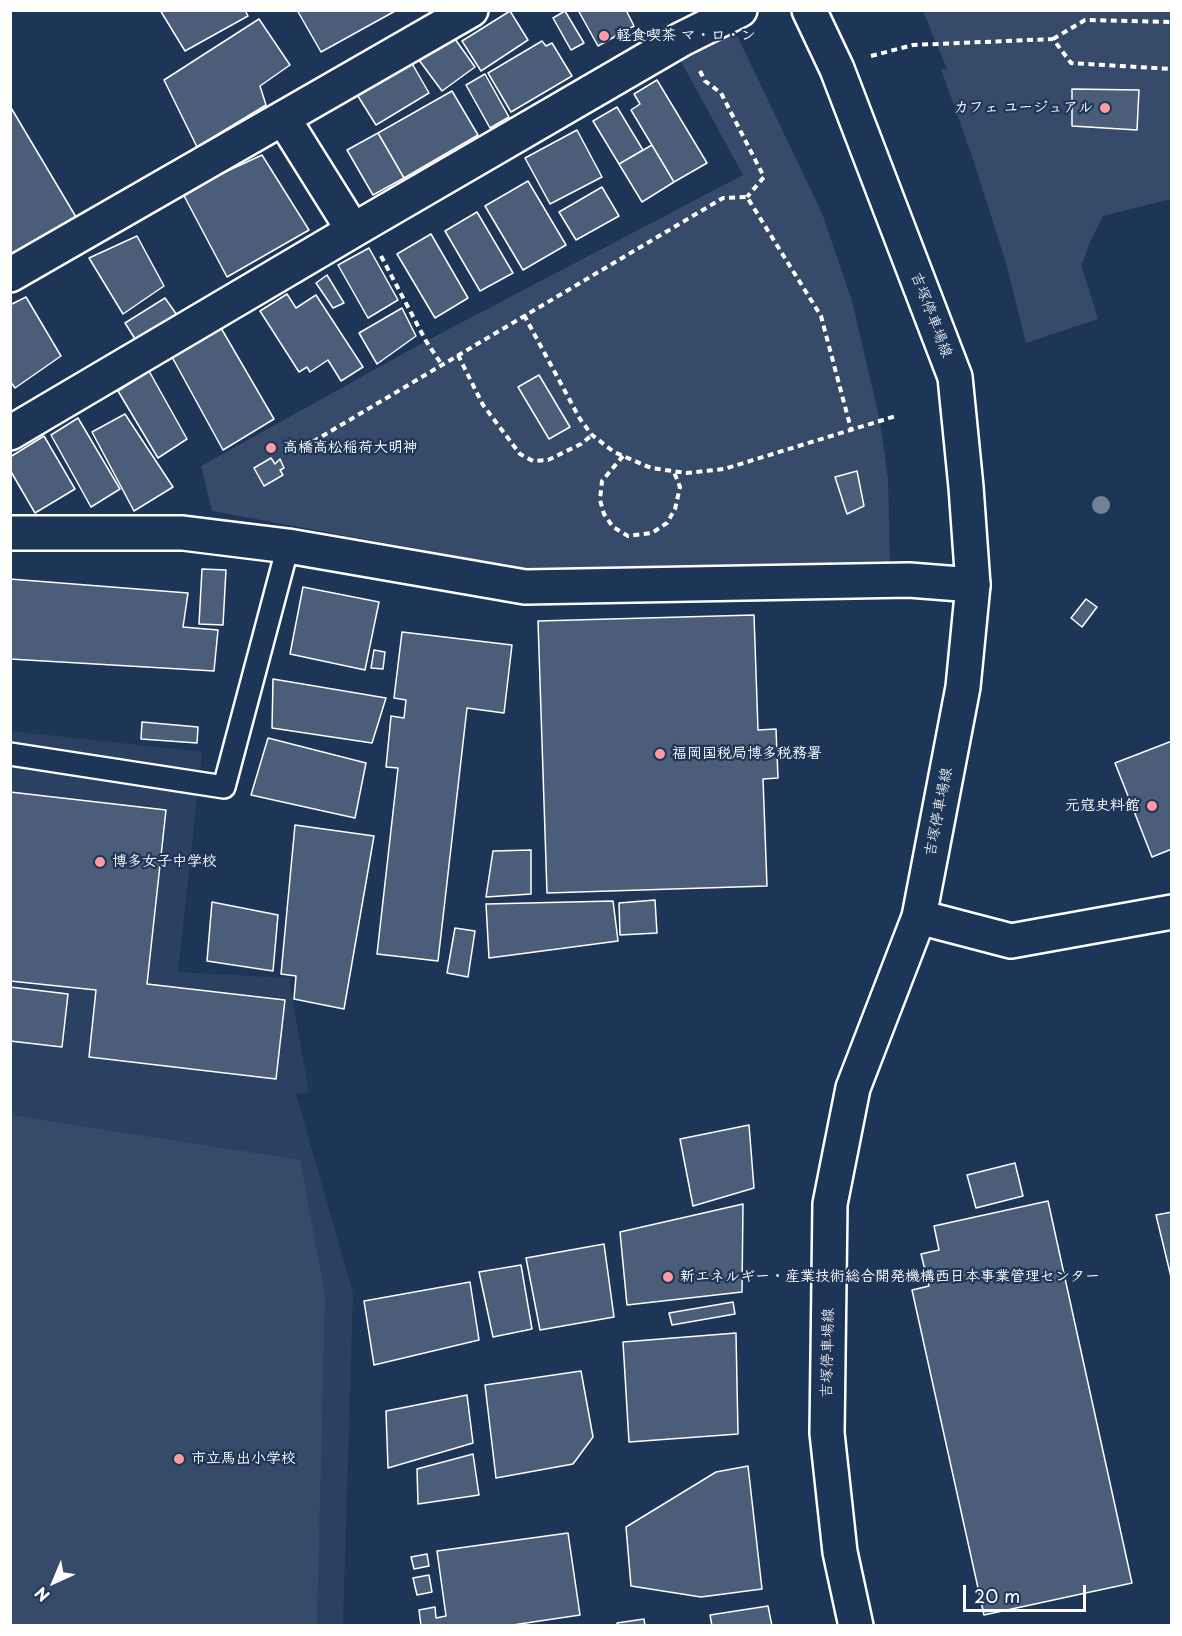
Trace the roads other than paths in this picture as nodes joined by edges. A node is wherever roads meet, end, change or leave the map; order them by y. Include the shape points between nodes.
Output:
1 (471, 10) edge
2 (740, 10) edge
3 (809, 10) edge
4 (283, 118) junction
5 (359, 227) junction
6 (10, 275) edge
7 (10, 433) edge
8 (10, 533) edge
9 (288, 546) junction
10 (973, 585) junction
11 (10, 754) edge
12 (1172, 912) edge
13 (919, 917) junction
14 (856, 1626) edge

1 - 4 street
2 - 5 street via 682,39
3 - 10 street, 吉塚停車場線 via 837,69 955,377
4 - 5 street
4 - 6 street
5 - 7 street
8 - 9 street via 183,532
9 - 10 street via 525,587 909,580
9 - 11 lane via 224,787
10 - 13 street, 吉塚停車場線 via 963,687
12 - 13 street via 1011,941
13 - 14 street, 吉塚停車場線 via 853,1088 830,1204 827,1433 840,1552

